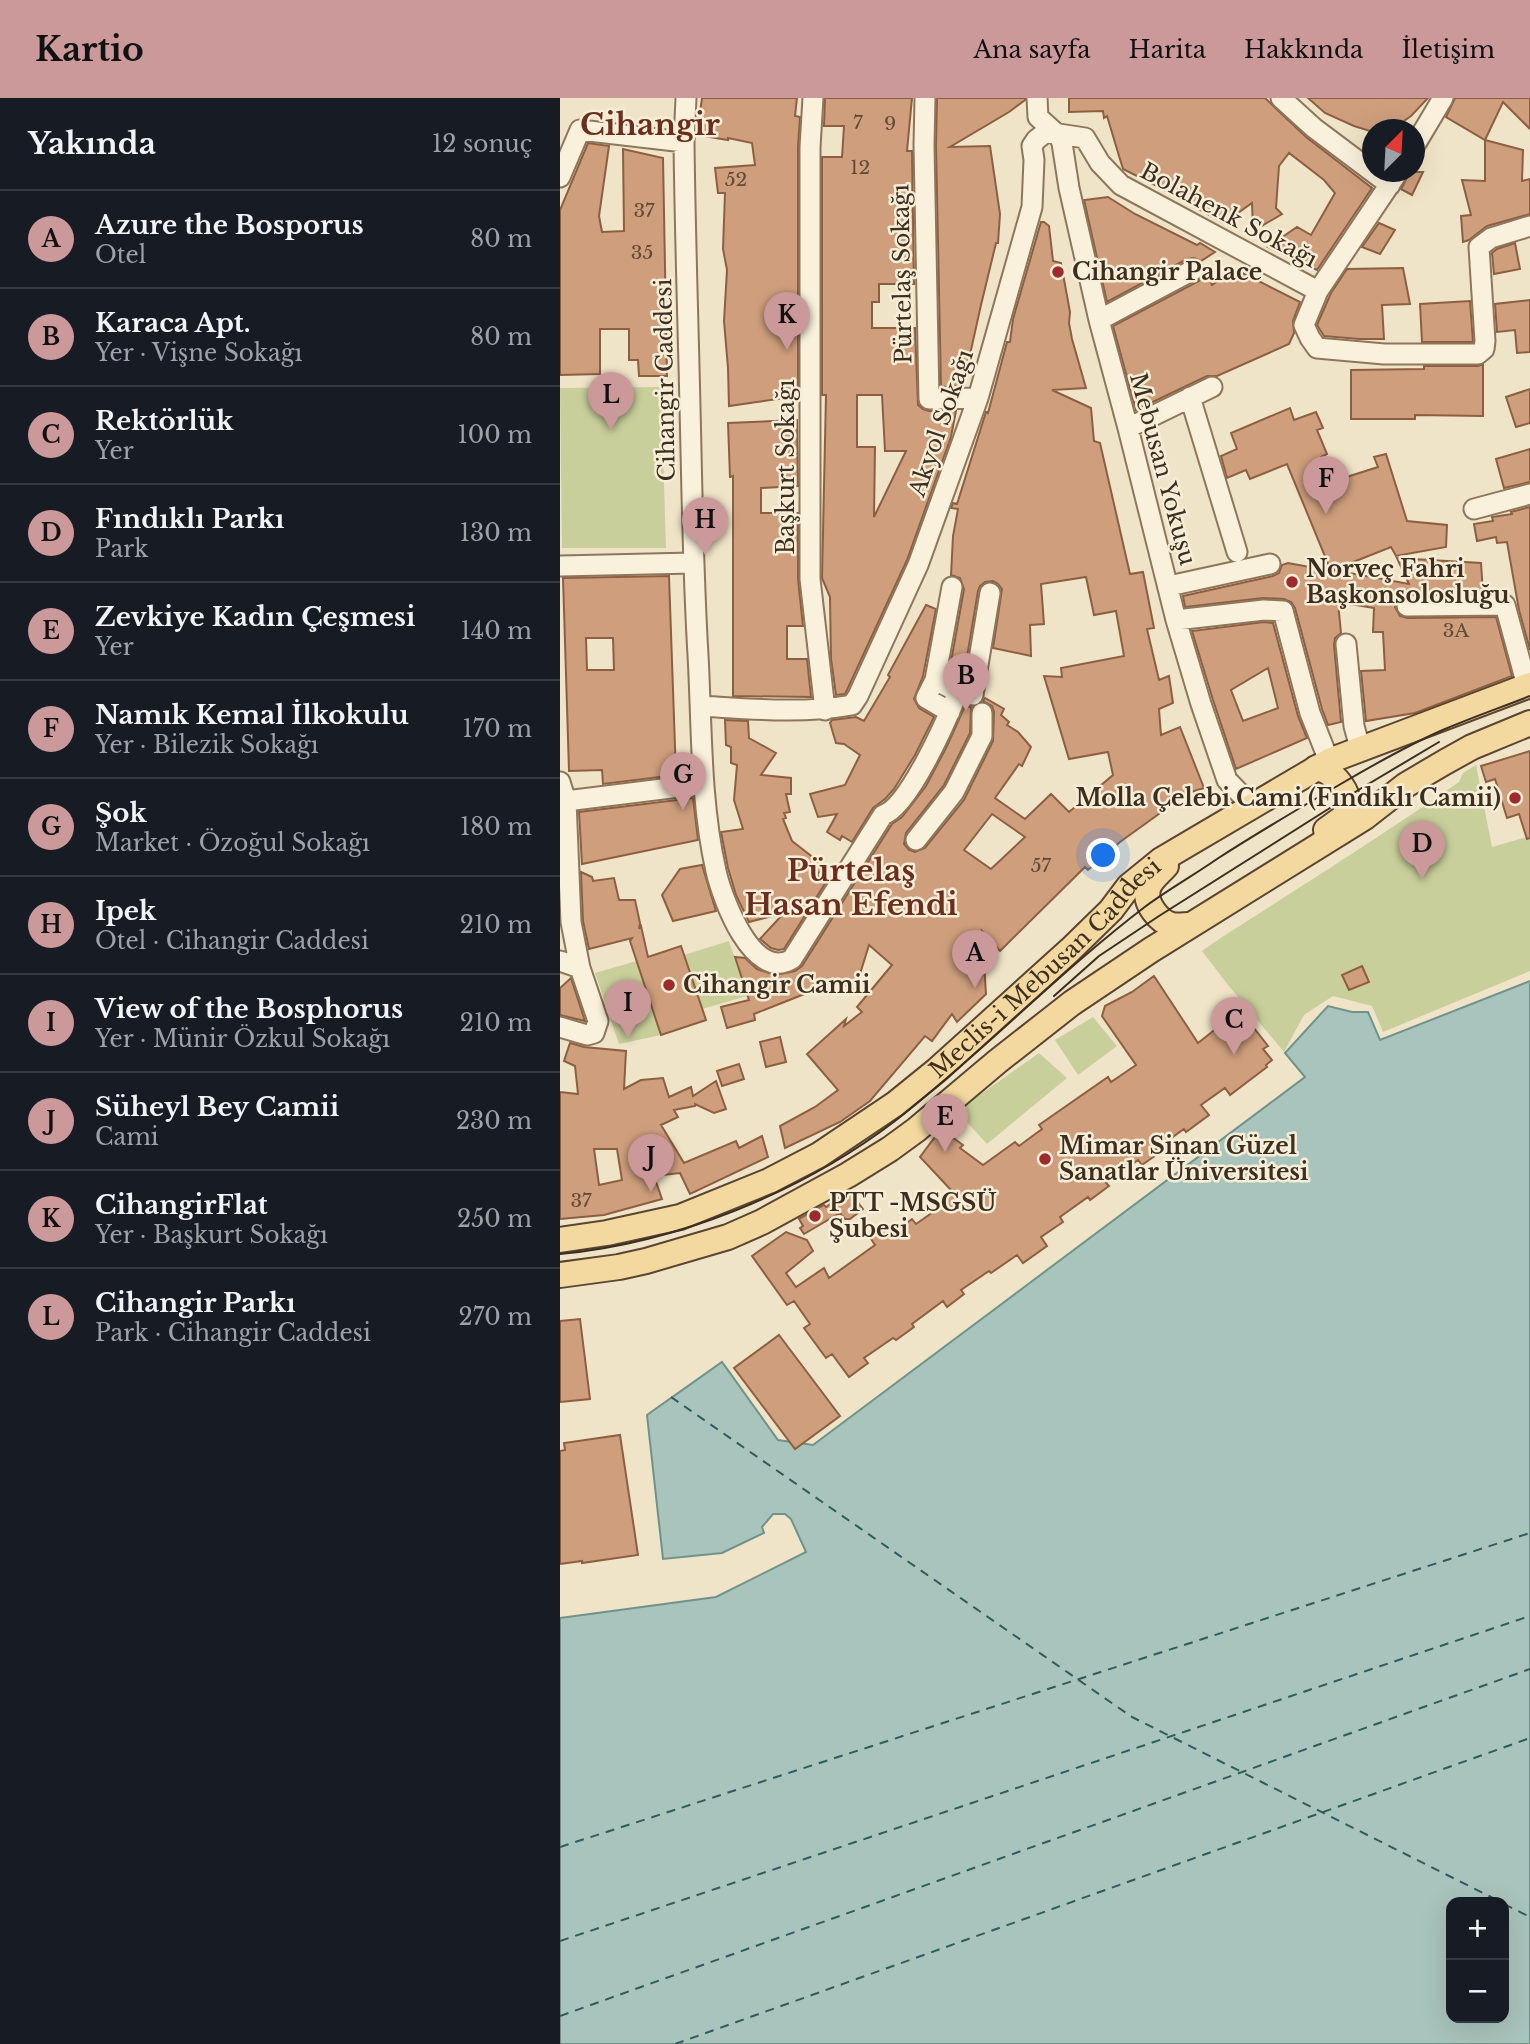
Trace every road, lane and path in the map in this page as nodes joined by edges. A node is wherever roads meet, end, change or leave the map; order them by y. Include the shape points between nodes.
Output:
1 (686, 98) edge
2 (813, 98) edge
3 (925, 98) edge
4 (1037, 98) edge
5 (1281, 98) edge
6 (1443, 98) edge
7 (1425, 128) edge
8 (1055, 132) junction
9 (684, 142) junction
10 (1362, 158) edge
11 (560, 177) edge
12 (1391, 182) edge
13 (1530, 226) edge
14 (1193, 270) dead end
15 (1318, 291) junction
16 (1098, 320) junction
17 (1212, 387) dead end
18 (1190, 397) junction
19 (978, 398) junction
20 (1128, 428) junction
21 (1530, 494) edge
22 (1474, 509) dead end
23 (1237, 552) dead end
24 (693, 563) junction
25 (1270, 564) dead end
26 (560, 566) edge
27 (1169, 586) junction
28 (953, 587) dead end
29 (990, 593) dead end
30 (1407, 606) dead end
31 (1176, 620) junction
32 (1346, 643) dead end
33 (935, 680) junction
34 (1528, 685) edge
35 (966, 693) junction
36 (701, 706) junction
37 (825, 710) junction
38 (950, 712) junction
39 (982, 713) dead end
40 (1530, 723) edge
41 (1360, 748) junction
42 (1322, 764) junction
43 (703, 784) junction
44 (562, 794) edge
45 (1253, 807) junction
46 (916, 840) dead end
47 (1183, 848) junction
48 (1304, 853) junction
49 (1190, 925) junction
50 (560, 961) edge
51 (580, 968) junction
52 (560, 1027) edge
53 (560, 1240) edge
54 (637, 1263) junction
55 (560, 1275) edge
56 (560, 1293) edge

1 - 9 street, Cihangir Caddesi
2 - 37 street, Başkurt Sokağı via 810,579
3 - 19 street, Pürtelaş Sokağı via 929,400
4 - 8 street, Mebusan Yokuşu via 1038,117
5 - 10 street via 1314,128
6 - 7 street
8 - 15 street, Bolahenk Sokağı via 1085,138 1121,185
8 - 16 street, Mebusan Yokuşu via 1062,143
8 - 19 street, Akyol Sokağı via 1046,132 1031,146 1032,207
9 - 11 street via 580,130
9 - 24 street, Cihangir Caddesi
12 - 15 street
13 - 15 street via 1491,238 1479,247 1485,341 1478,354 1384,354 1317,348 1304,325
14 - 16 street
16 - 20 street, Mebusan Yokuşu
17 - 18 street
18 - 20 street
18 - 23 street
19 - 37 street, Akyol Sokağı via 918,565 858,696 852,705
20 - 27 street, Mebusan Yokuşu
21 - 22 street
24 - 26 street
24 - 36 street, Cihangir Caddesi
25 - 27 street
27 - 31 street, Mebusan Yokuşu
28 - 33 street
29 - 35 street, Cihangir Caddesi
30 - 34 street via 1505,605
31 - 42 street via 1283,611
31 - 45 street, Mebusan Yokuşu via 1227,780
32 - 41 street
33 - 35 street
33 - 38 street via 926,698
34 - 41 main road, Meclis-i Mebusan Caddesi
35 - 38 street, Cihangir Caddesi
36 - 37 street
36 - 43 street, Cihangir Caddesi
38 - 43 street, Cihangir Caddesi via 905,796 883,815 792,959 784,964 757,955 738,929 716,872
39 - 46 street via 982,736 954,792
40 - 48 main road, Meclis-i Mebusan Caddesi via 1445,762
41 - 42 main road, Meclis-i Mebusan Caddesi
42 - 45 main road, Meclis-i Mebusan Caddesi
42 - 48 main road via 1337,779 1349,803 1344,817
43 - 44 street
44 - 51 street via 571,922
45 - 47 main road, Meclis-i Mebusan Caddesi
47 - 49 main road via 1150,884 1147,897 1164,921
47 - 53 main road, Meclis-i Mebusan Caddesi via 1140,876 1070,950 937,1070 820,1155 680,1217
48 - 49 main road, Meclis-i Mebusan Caddesi
49 - 54 main road, Meclis-i Mebusan Caddesi via 1072,1003 916,1130 848,1175 727,1237
50 - 51 street
51 - 52 street via 598,1021 594,1033
54 - 55 main road, Meclis-i Mebusan Caddesi
54 - 56 main road via 614,1278

